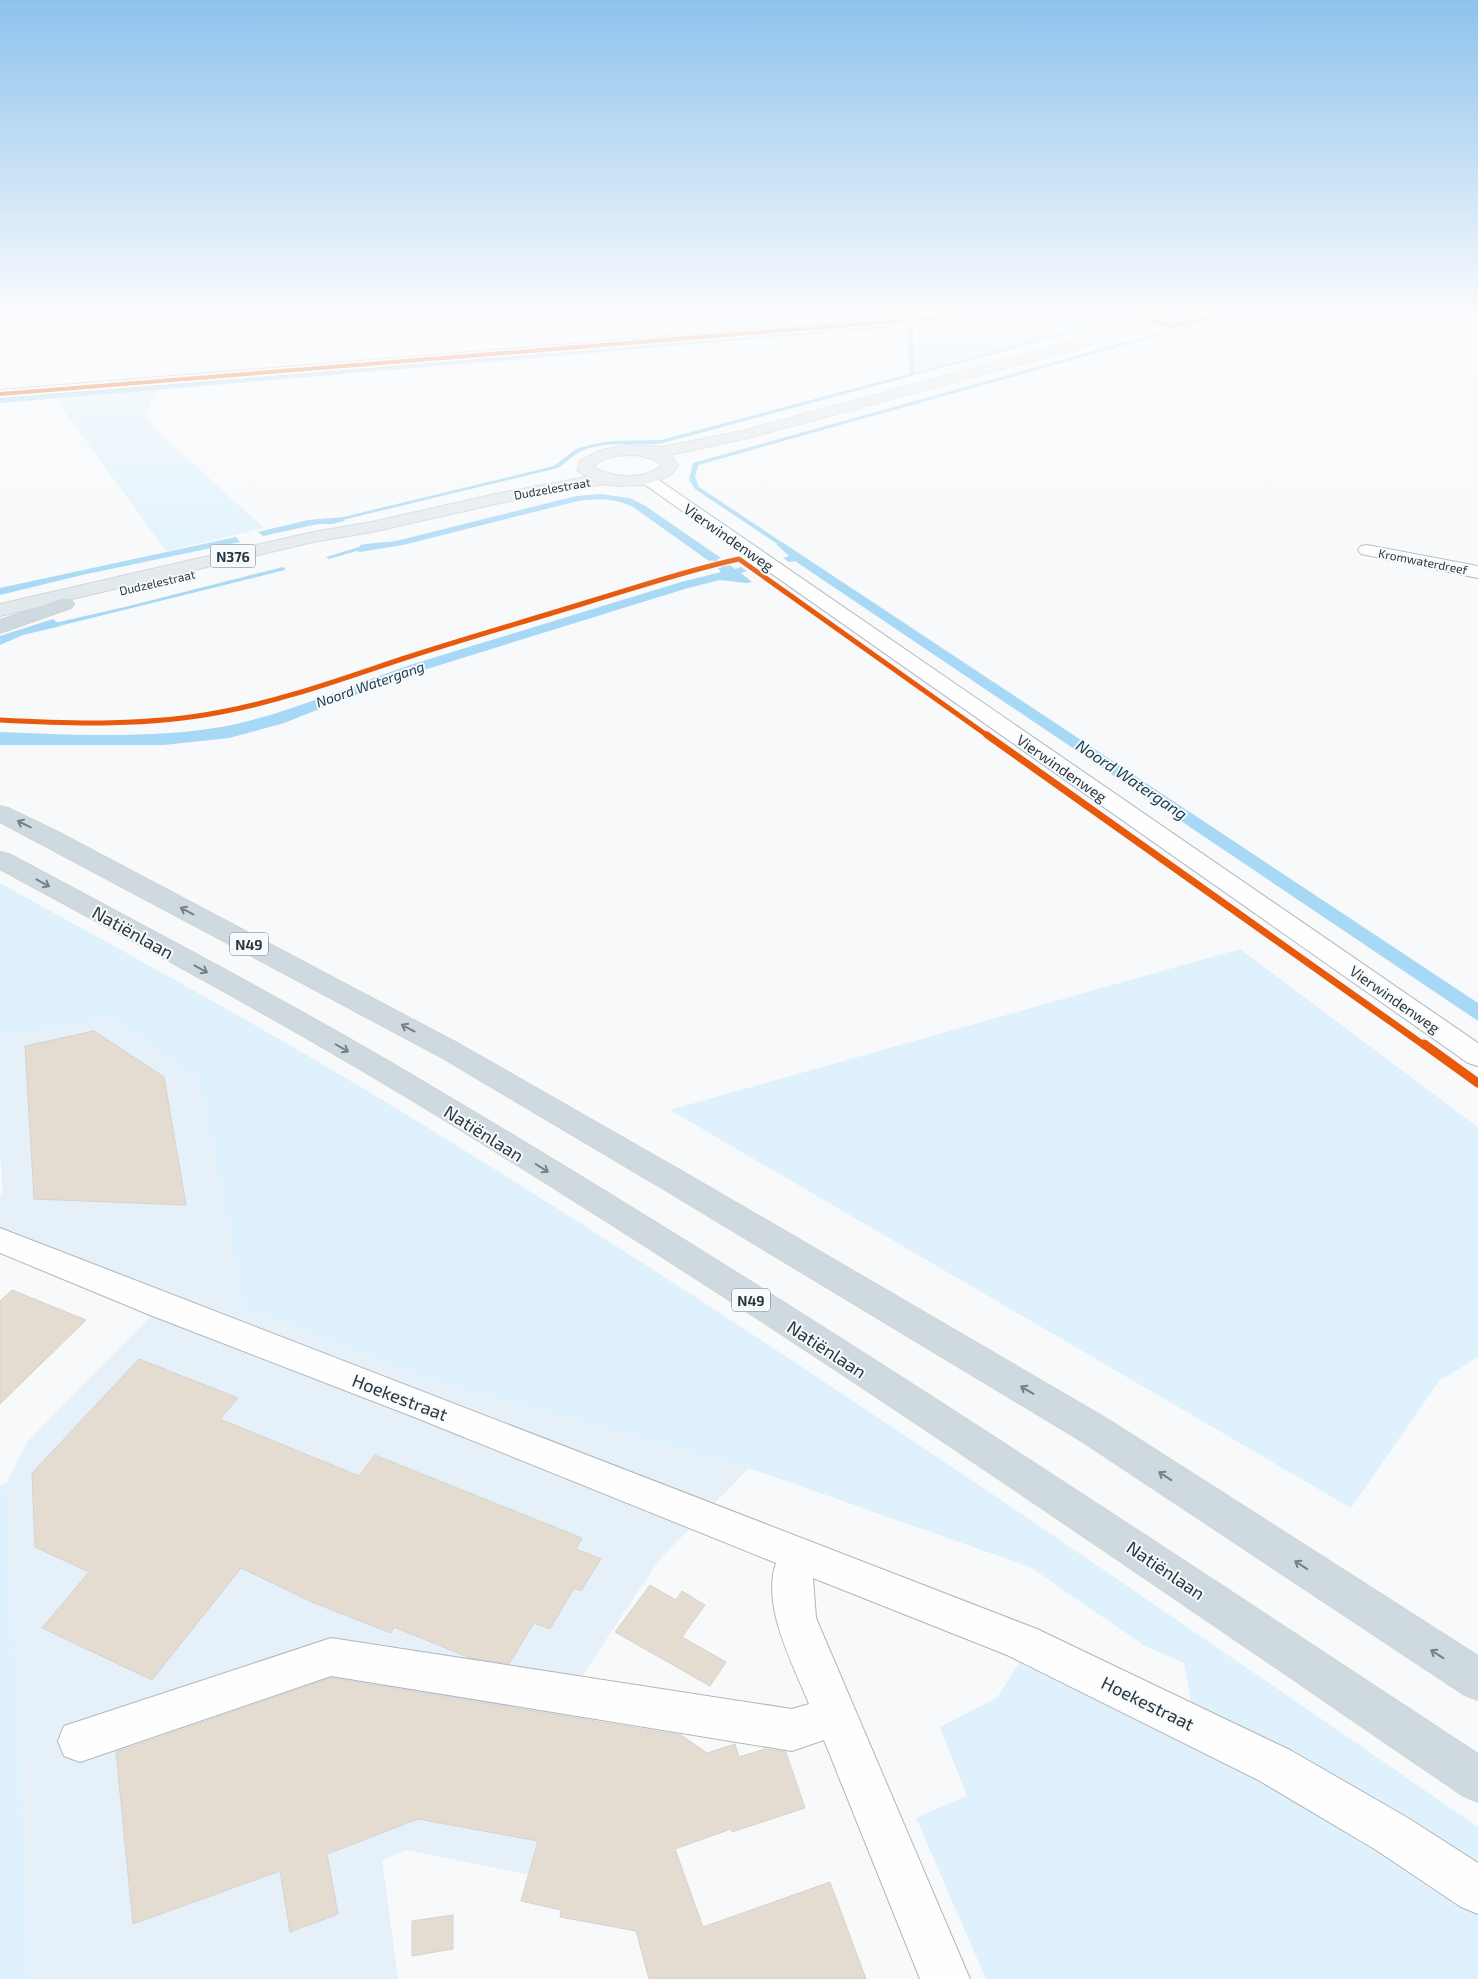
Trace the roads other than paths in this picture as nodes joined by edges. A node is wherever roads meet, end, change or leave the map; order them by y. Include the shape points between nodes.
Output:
1 (840, 409) edge
2 (743, 436) junction
3 (650, 453) junction
4 (668, 461) junction
5 (586, 470) junction
6 (604, 479) junction
7 (646, 479) junction
8 (500, 498) junction
9 (372, 527) junction
10 (1367, 550) dead end
11 (1478, 572) edge
12 (64, 604) junction
13 (0, 610) edge
14 (0, 620) edge
15 (0, 627) edge
16 (0, 813) edge
17 (0, 859) edge
18 (1478, 1057) edge
19 (0, 1240) edge
20 (799, 1555) junction
21 (1478, 1680) edge
22 (836, 1716) junction
23 (80, 1741) dead end
24 (1478, 1780) edge
25 (1478, 1890) edge
26 (945, 1979) edge

1 - 2 main road, N376
2 - 3 main road, N376
2 - 4 main road, N376 via 725,445
3 - 4 main road, N376
3 - 5 main road, N376 via 604,454 592,458 586,464
4 - 7 main road, N376 via 670,466 666,471
5 - 6 main road, N376
5 - 8 main road, Dudzelestraat / N376
6 - 7 main road, N376
6 - 8 main road, Dudzelestraat / N376
7 - 18 street, Vierwindenweg
8 - 9 main road, Dudzelestraat / N376
9 - 12 main road, Dudzelestraat / N376 via 320,543
9 - 13 main road, Dudzelestraat / N376 via 314,537
10 - 11 street, Kromwaterdreef
12 - 14 main road, Dudzelestraat / N376
12 - 15 highway
21 -> 16 highway, N49 via 1096,1431 676,1182 451,1051
17 -> 24 highway, Natiënlaan / N49 via 420,1093 654,1237 1045,1489
19 - 20 street, Hoekestraat
20 - 22 street via 793,1572 796,1618
20 - 25 street, Hoekestraat via 1022,1642 1174,1715 1274,1765 1392,1834
22 - 23 street via 792,1730 331,1657
22 - 26 street

